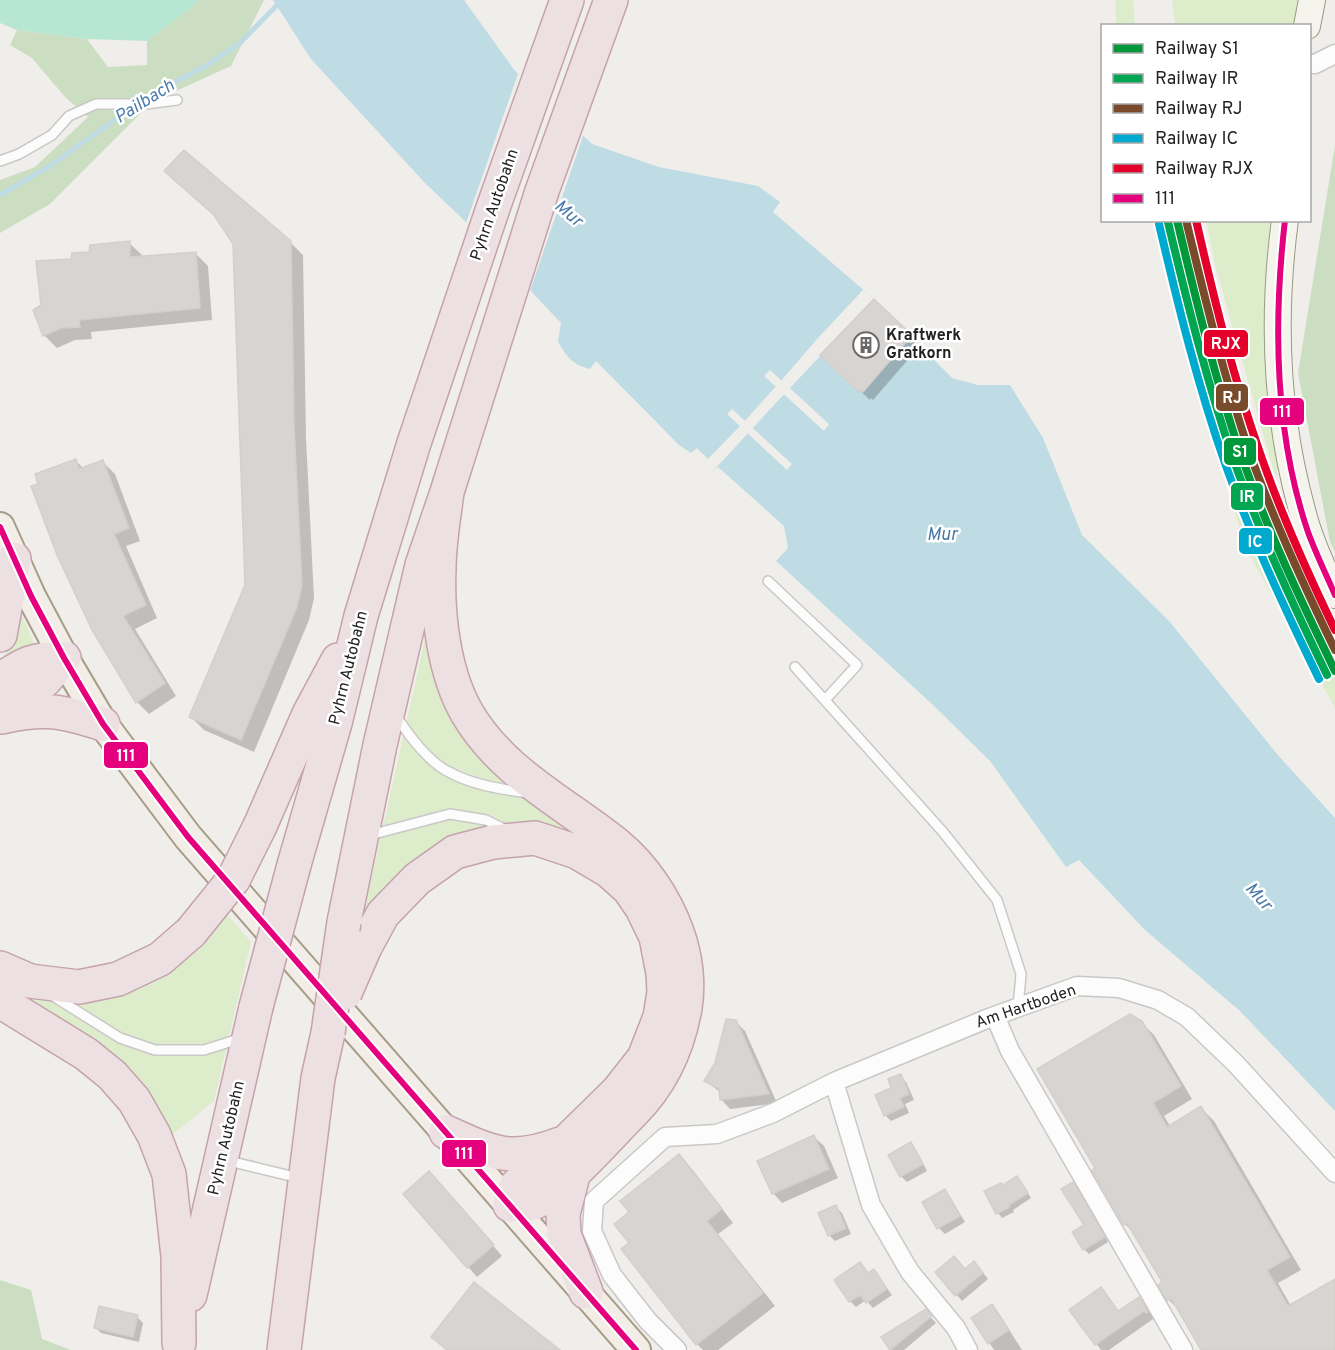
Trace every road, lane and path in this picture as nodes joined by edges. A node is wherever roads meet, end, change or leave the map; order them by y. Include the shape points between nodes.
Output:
1 (567, 0) edge
2 (611, 0) edge
3 (1312, 0) edge
4 (1308, 24) edge
5 (1335, 54) edge
6 (1311, 64) edge
7 (177, 100) dead end
8 (0, 161) edge
9 (1284, 222) edge
10 (447, 492) junction
11 (0, 527) edge
12 (14, 559) junction
13 (768, 581) dead end
14 (1335, 595) edge
15 (361, 616) junction
16 (0, 635) edge
17 (64, 658) junction
18 (795, 667) dead end
19 (0, 680) edge
20 (825, 700) junction
21 (389, 706) junction
22 (1, 718) edge
23 (104, 724) junction
24 (548, 796) junction
25 (361, 838) junction
26 (525, 839) junction
27 (0, 968) edge
28 (33, 982) junction
29 (0, 1001) edge
30 (1018, 1008) junction
31 (995, 1016) junction
32 (253, 1021) junction
33 (328, 1034) junction
34 (834, 1082) junction
35 (447, 1132) junction
36 (571, 1157) junction
37 (223, 1160) junction
38 (1335, 1173) edge
39 (305, 1180) junction
40 (510, 1205) junction
41 (586, 1292) junction
42 (178, 1347) edge
43 (284, 1350) edge
44 (636, 1350) edge
45 (677, 1350) edge
46 (968, 1350) edge
47 (1183, 1350) edge

1 - 15 highway, Pyhrn Autobahn via 414,443
2 - 10 highway via 543,190
3 - 4 main road
5 - 6 street
7 - 8 lane via 96,104 69,116 52,135
9 - 14 main road via 1278,319 1282,419 1302,511
10 - 21 highway via 422,565
10 - 24 highway via 439,569 443,649 467,713 505,760
11 - 12 main road
12 - 16 highway
12 - 17 main road
13 - 20 lane via 857,665
15 - 28 highway, bridge via 309,714 232,880 191,932 160,958 118,979 79,987
15 - 32 highway, Pyhrn Autobahn, bridge
17 - 19 highway via 25,664
17 - 22 highway
17 - 23 main road
18 - 20 lane
20 - 30 lane via 943,832 997,900 1021,974
21 - 24 lane via 413,741 445,771 489,788
21 - 25 highway
22 - 23 highway via 28,711 54,711
23 - 35 main road via 188,837
24 - 36 highway via 637,865 671,915 686,970 681,1027 666,1068 638,1107
25 - 26 lane via 450,814 486,820
25 - 33 highway, bridge
26 - 33 highway, bridge via 455,852 417,879 382,914
26 - 36 highway via 535,838 577,852 609,871 629,889 656,937 663,973 660,1017 644,1058
27 - 28 highway
28 - 32 lane via 120,1038 154,1050 204,1050
29 - 42 highway via 87,1054 112,1075 134,1100 154,1135 168,1174 178,1256
30 - 31 street, Am Hartboden
30 - 38 street, Am Hartboden via 1077,986 1119,988 1158,1000 1187,1017 1220,1048
31 - 34 street, Am Hartboden
31 - 47 street via 1010,1051
32 - 37 highway, Pyhrn Autobahn
33 - 39 highway via 318,1078
34 - 45 street, Am Hartboden via 774,1113 717,1134 665,1137 594,1201 592,1231 612,1275
34 - 46 street via 871,1205 910,1272 956,1328
35 - 36 highway via 494,1152
35 - 40 main road
36 - 40 highway via 552,1191 534,1203
36 - 41 highway via 564,1234
37 - 39 lane
37 - 42 highway, Pyhrn Autobahn
39 - 43 highway
40 - 41 main road
41 - 44 main road

